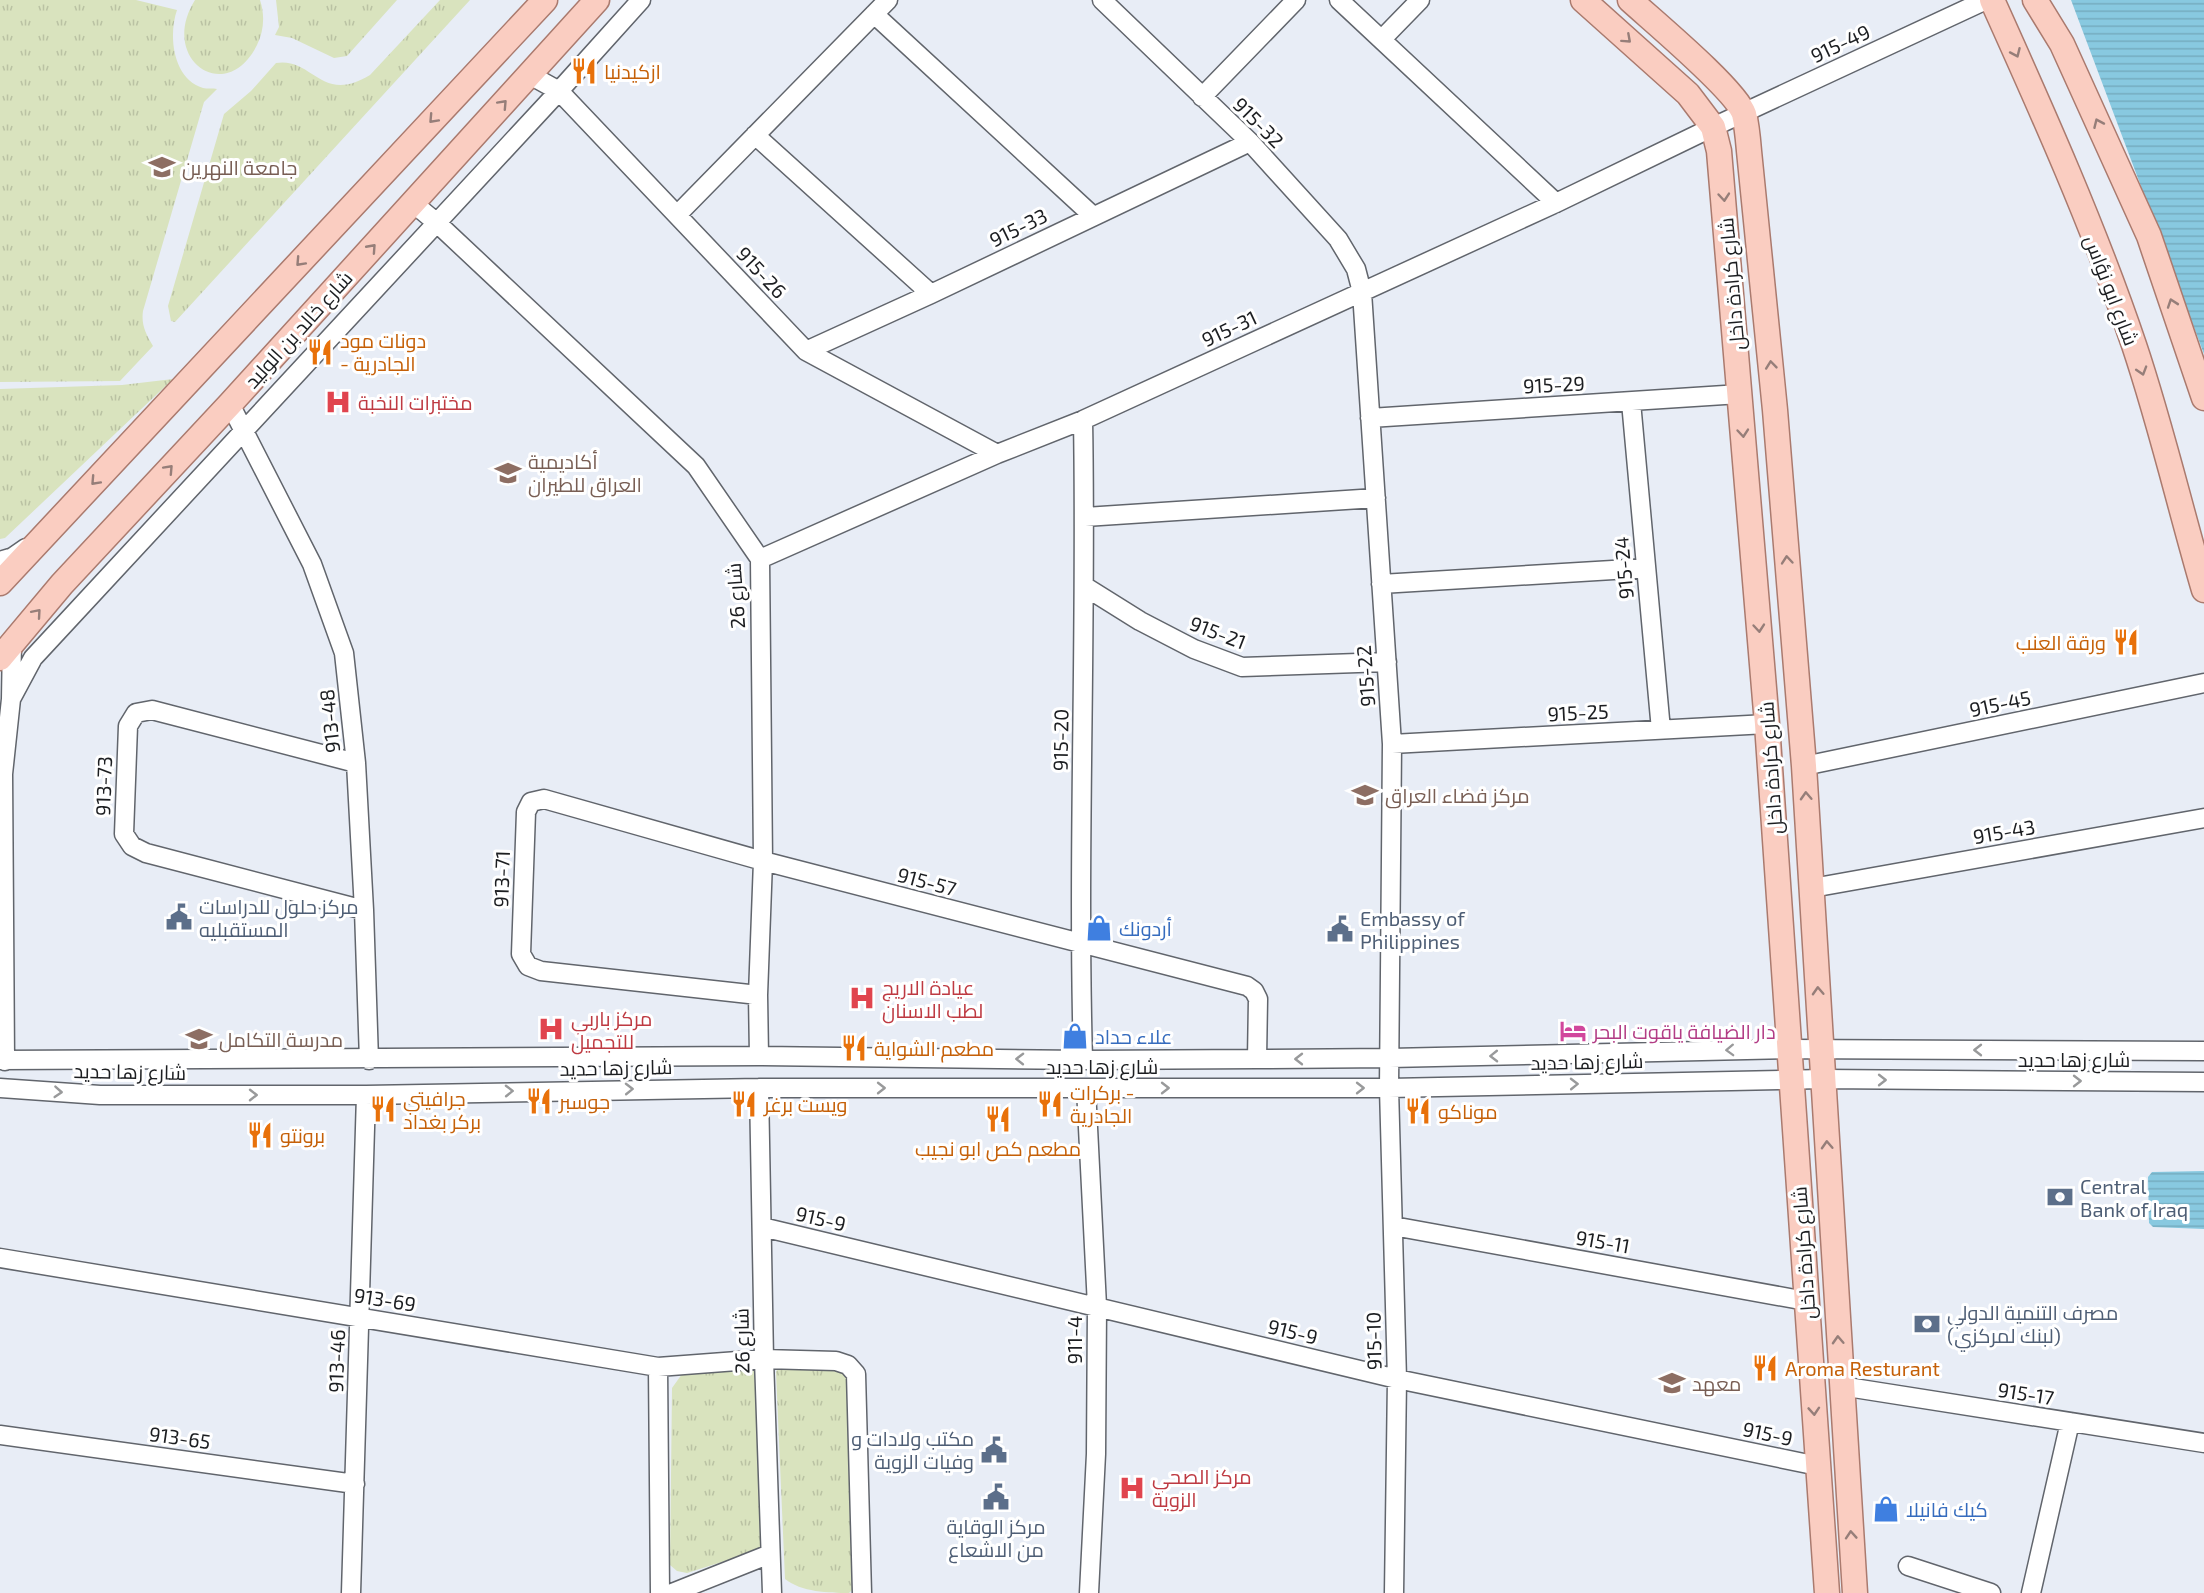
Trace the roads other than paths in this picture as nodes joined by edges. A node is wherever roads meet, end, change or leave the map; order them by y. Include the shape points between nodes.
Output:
1 (545, 0) edge
2 (597, 0) edge
3 (641, 0) edge
4 (888, 0) edge
5 (1102, 0) edge
6 (1296, 0) edge
7 (1339, 0) edge
8 (1420, 0) edge
9 (1583, 0) edge
10 (1630, 0) edge
11 (1986, 0) edge
12 (1992, 0) edge
13 (2035, 0) edge
14 (874, 14) junction
15 (1382, 39) junction
16 (530, 75) junction
17 (560, 91) junction
18 (1202, 98) junction
19 (1743, 113) junction
20 (1713, 127) junction
21 (755, 135) junction
22 (1250, 142) junction
23 (413, 203) junction
24 (1556, 203) junction
25 (677, 215) junction
26 (1093, 216) junction
27 (437, 223) junction
28 (1362, 292) junction
29 (931, 294) junction
30 (806, 351) junction
31 (1740, 394) junction
32 (2204, 398) edge
33 (1630, 402) junction
34 (230, 404) junction
35 (1370, 418) junction
36 (1083, 420) junction
37 (244, 430) junction
38 (997, 454) junction
39 (1376, 498) junction
40 (1085, 517) junction
41 (56, 524) junction
42 (760, 559) junction
43 (0, 561) edge
44 (1646, 568) junction
45 (0, 584) edge
46 (1381, 584) junction
47 (1084, 586) junction
48 (2204, 590) edge
49 (6, 650) edge
50 (1387, 662) junction
51 (2204, 683) edge
52 (11, 699) junction
53 (1767, 724) junction
54 (1661, 730) junction
55 (1392, 744) junction
56 (356, 763) junction
57 (1804, 766) junction
58 (2, 774) edge
59 (2204, 818) edge
60 (763, 861) junction
61 (1812, 888) junction
62 (364, 910) junction
63 (1080, 944) junction
64 (758, 995) junction
65 (1789, 1049) junction
66 (1821, 1049) junction
67 (2204, 1050) edge
68 (759, 1056) junction
69 (1390, 1058) junction
70 (1257, 1059) junction
71 (2, 1060) edge
72 (369, 1060) junction
73 (1083, 1060) junction
74 (1823, 1079) junction
75 (1791, 1080) junction
76 (2204, 1082) edge
77 (0, 1088) edge
78 (759, 1088) junction
79 (1086, 1088) junction
80 (1389, 1088) junction
81 (366, 1095) junction
82 (762, 1227) junction
83 (1393, 1227) junction
84 (0, 1258) edge
85 (1806, 1301) junction
86 (1097, 1306) junction
87 (360, 1317) junction
88 (764, 1359) junction
89 (658, 1367) junction
90 (1397, 1379) junction
91 (1841, 1386) junction
92 (2070, 1422) junction
93 (0, 1435) edge
94 (2204, 1443) edge
95 (1845, 1448) junction
96 (1817, 1458) junction
97 (355, 1484) junction
98 (770, 1554) junction
99 (1908, 1566) dead end
100 (351, 1593) edge
101 (660, 1593) edge
102 (672, 1593) edge
103 (772, 1593) edge
104 (862, 1593) edge
105 (1089, 1593) edge
106 (1394, 1593) edge
107 (1827, 1593) edge
108 (1855, 1593) edge
109 (1991, 1593) edge
110 (2031, 1593) edge

1 -> 41 main road
2 - 16 main road, شارع خالد بن الوليد
3 - 17 street
4 - 14 street
5 - 18 street, 915-32
6 - 18 street
7 - 15 street
8 - 15 street
9 -> 20 main road, شارع كرادة داخل via 1688,94
10 - 19 main road, شارع كرادة داخل via 1723,87
11 - 19 street, 915-49
12 -> 48 main road, شارع ابو نؤاس via 2065,166 2134,344
32 -> 13 main road via 2149,236 2062,44
14 - 21 street
14 - 26 street
15 - 24 street
16 - 17 street, 915-26
23 -> 16 main road, شارع خالد بن الوليد
17 - 25 street, 915-26
17 - 27 street
18 - 22 street, 915-32
19 - 20 street, 915-49
57 -> 19 main road, شارع كرادة داخل via 1775,410
20 - 24 street, 915-31
20 -> 31 main road, شارع كرادة داخل via 1723,181
21 - 25 street
21 - 29 street
22 - 26 street, 915-33
22 - 28 street, 915-32 via 1338,239 1356,269
23 - 27 street, شارع 26
34 -> 23 main road, شارع خالد بن الوليد
24 - 28 street, 915-31
25 - 30 street, 915-26
26 - 29 street, 915-33
27 - 37 street
27 - 42 street, شارع 26 via 696,466
28 - 35 street, 915-22
28 - 36 street, 915-31
29 - 30 street, 915-33
30 - 38 street, 915-26
31 - 33 street, 915-29
31 -> 53 main road, شارع كرادة داخل
33 - 35 street, 915-29
33 - 44 street, 915-24
34 - 37 street, 913-48
49 -> 34 main road, شارع خالد بن الوليد via 62,584
35 - 39 street, 915-22
36 - 38 street, 915-31
36 - 40 street, 915-20
37 - 52 street via 33,658
37 - 56 street, 913-48 via 312,564 344,653
38 - 42 street, 915-31
39 - 40 street
39 - 46 street, 915-22
40 - 47 street, 915-20
41 - 43 street via 14,557
41 - 45 main road
42 - 60 street, شارع 26
44 - 46 street
44 - 54 street, 915-24
46 - 50 street, 915-22
47 - 50 street, 915-21 via 1194,649 1242,667
47 - 63 street, 915-20
49 - 52 street
50 - 55 street, 915-22
51 - 57 street, 915-45
52 - 58 street
53 - 54 street, 915-25
53 - 65 main road, شارع كرادة داخل
54 - 55 street, 915-25
55 - 69 street, 915-22
56 - 62 street, 913-48
56 - 62 street, 913-73 via 152,710 136,713 128,726 124,834 132,846 146,853
61 -> 57 main road, شارع كرادة داخل
58 - 71 street
59 - 61 street, 915-43
60 - 63 street, 915-57
60 - 64 street, شارع 26
60 - 64 street, 913-71 via 544,799 531,801 526,812 521,954 528,966 541,971
66 -> 61 main road, شارع كرادة داخل
62 - 72 street, 913-48
63 - 70 street, 915-57 via 1254,991 1258,999
63 - 73 street, 915-20
64 - 68 street, شارع 26
65 - 66 street, شارع زها حديد
65 -> 69 street, شارع زها حديد
65 - 75 main road, شارع كرادة داخل
67 -> 66 street, شارع زها حديد
66 - 74 main road, شارع كرادة داخل
68 - 72 street, شارع زها حديد
73 -> 68 street, شارع زها حديد
69 -> 70 street, شارع زها حديد
69 - 80 street, 915-22
70 - 73 street, شارع زها حديد
71 - 72 street, شارع زها حديد
74 - 75 street, شارع زها حديد
74 -> 76 street, شارع زها حديد
91 -> 74 main road, شارع كرادة داخل
80 -> 75 street, شارع زها حديد
75 - 85 main road, شارع كرادة داخل
77 -> 81 street, شارع زها حديد via 100,1095
78 -> 79 street, شارع زها حديد
81 -> 78 street, شارع زها حديد
78 - 82 street, شارع 26
79 -> 80 street, شارع زها حديد
79 - 86 street, 911-4
80 - 83 street, 915-10
81 - 87 street, 913-46
82 - 86 street, 915-9
82 - 88 street, شارع 26
83 - 85 street, 915-11
83 - 90 street, 915-10
84 - 87 street, 913-69
85 -> 96 main road, شارع كرادة داخل
86 - 90 street, 915-9
86 - 105 street, 911-4 via 1096,1454
87 - 89 street, 913-69
87 - 97 street, 913-46
88 - 89 street, 913-69
88 - 98 street, شارع 26
88 - 104 street, 913-69 via 836,1361 848,1365 856,1374
89 - 101 street
90 - 96 street, 915-9
90 - 106 street, 915-10
91 - 92 street, 915-17
91 - 95 main road, شارع كرادة داخل
92 - 94 street, 915-17
92 - 110 street
93 - 97 street, 913-65
95 - 96 main road
108 -> 95 main road, شارع كرادة داخل
96 - 107 main road, شارع كرادة داخل
97 - 100 street, 913-46
98 - 102 street
98 - 103 street, شارع 26
99 - 109 street

